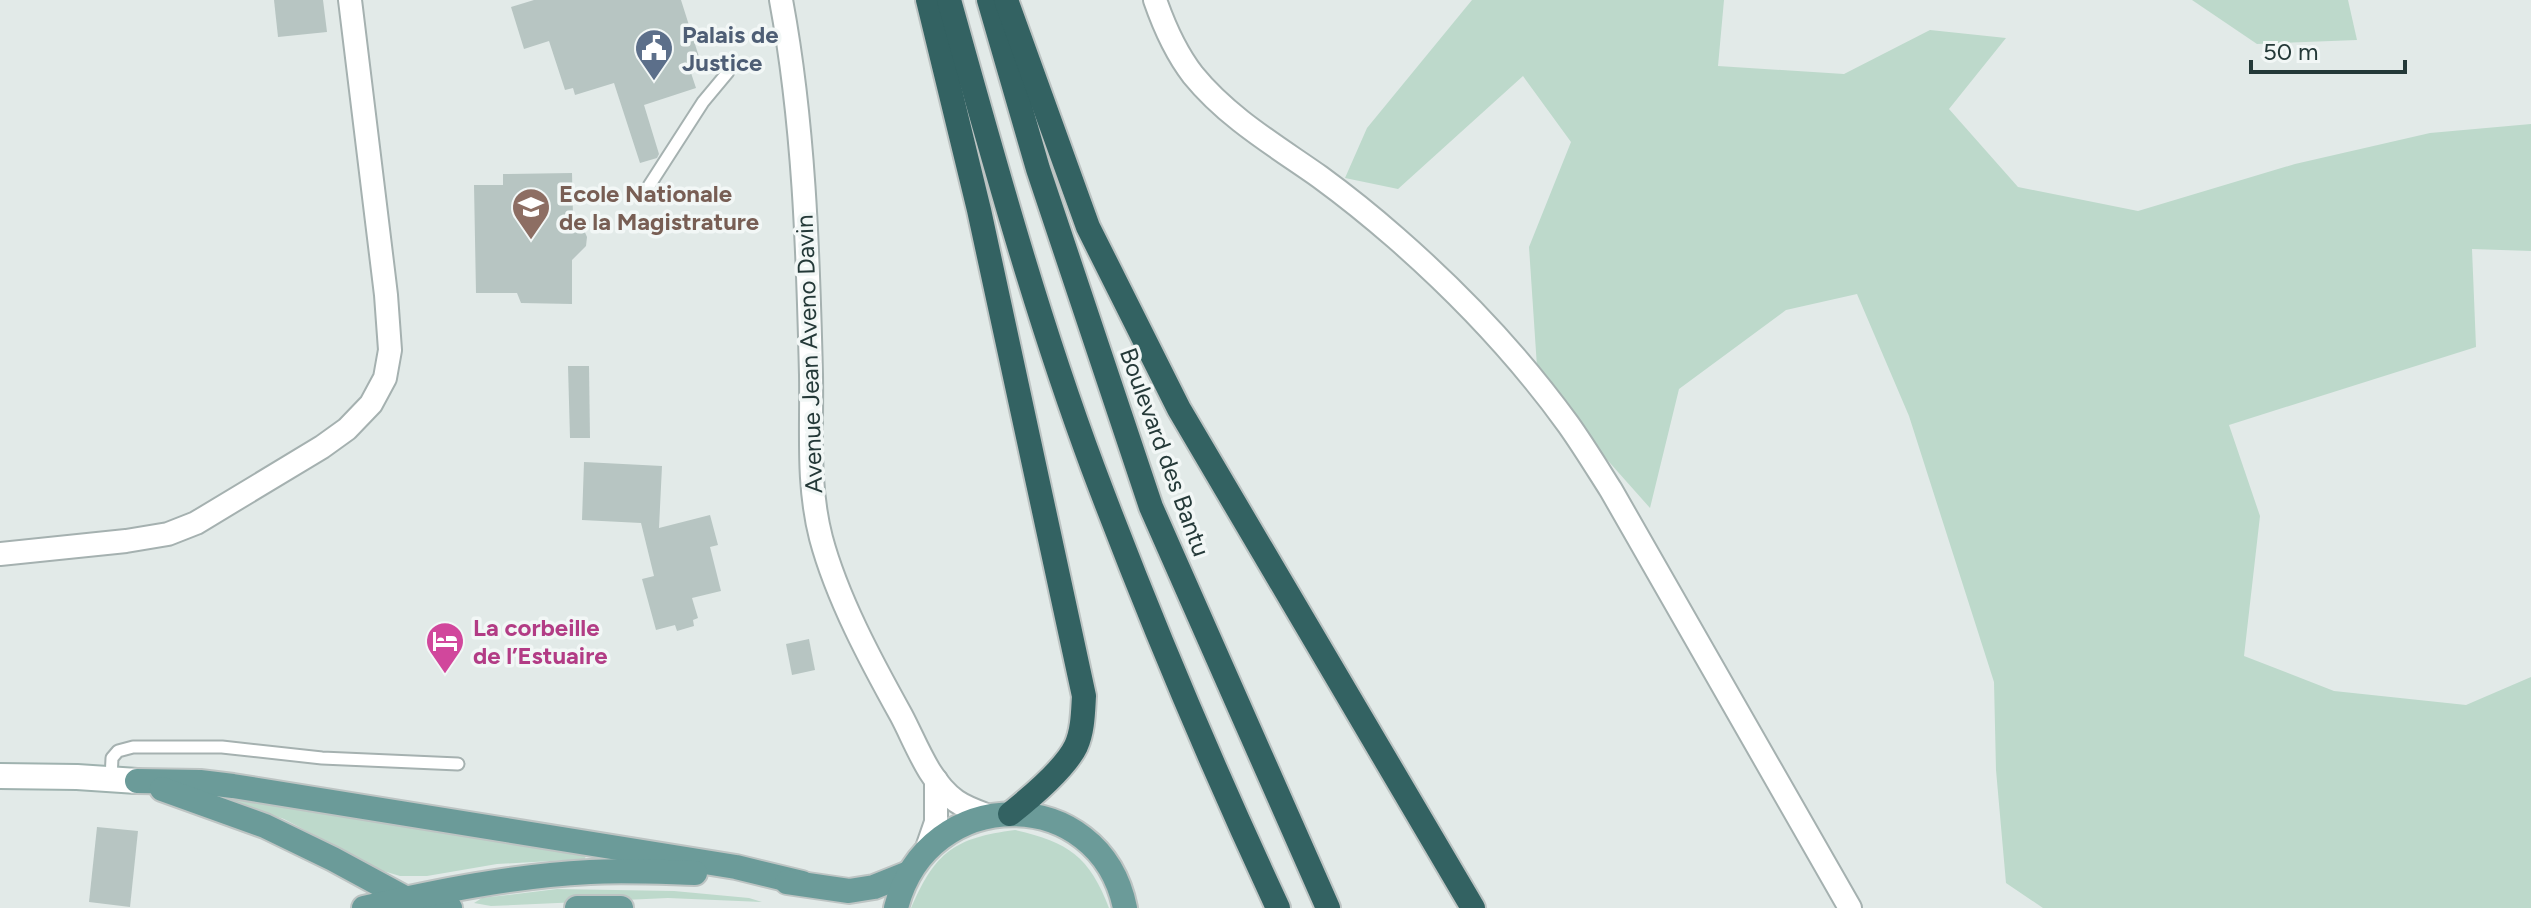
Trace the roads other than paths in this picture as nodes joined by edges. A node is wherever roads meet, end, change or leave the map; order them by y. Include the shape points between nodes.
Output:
1 (350, 0) edge
2 (781, 0) edge
3 (928, 0) edge
4 (949, 0) edge
5 (989, 0) edge
6 (1006, 0) edge
7 (1155, 0) edge
8 (728, 72) dead end
9 (647, 189) dead end
10 (0, 554) edge
11 (458, 764) dead end
12 (0, 776) edge
13 (111, 779) junction
14 (936, 780) junction
15 (137, 781) junction
16 (1000, 815) junction
17 (927, 848) junction
18 (909, 873) junction
19 (1114, 875) junction
20 (802, 883) junction
21 (405, 898) junction
22 (1471, 906) edge
23 (364, 908) edge
24 (450, 908) edge
25 (577, 908) edge
26 (621, 908) edge
27 (896, 908) edge
28 (1125, 908) edge
29 (1138, 908) edge
30 (1278, 908) edge
31 (1328, 908) edge
32 (1850, 908) edge

1 - 10 street via 390,350 385,378 371,404 322,447 196,523 126,541
2 - 14 street, Avenue Jean Aveno Davin via 804,203 810,464 821,539 857,630
3 - 16 highway via 983,226 1084,696 1075,748 1039,791
4 - 30 highway via 1017,243 1092,467 1210,760
5 - 31 highway, Boulevard des Bantu via 1038,169 1151,507
6 - 22 highway via 1088,227 1179,409
7 - 32 street via 1171,40 1215,99 1438,276 1510,351 1569,425
8 - 9 lane
11 - 13 lane via 322,758 256,749 133,747 112,758
12 - 13 main road
13 - 15 main road
14 - 16 street via 956,801
14 - 17 street via 936,822
15 - 20 main road via 200,782 309,798 736,867
15 - 21 main road via 265,826
16 - 17 main road via 956,827
16 - 19 main road via 1046,819 1078,835
17 - 18 main road
18 - 20 main road via 849,891
18 - 27 main road
19 - 28 main road
19 - 29 main road
20 - 21 main road via 713,874 591,872 504,880
21 - 23 main road
21 - 24 main road
25 - 26 main road

